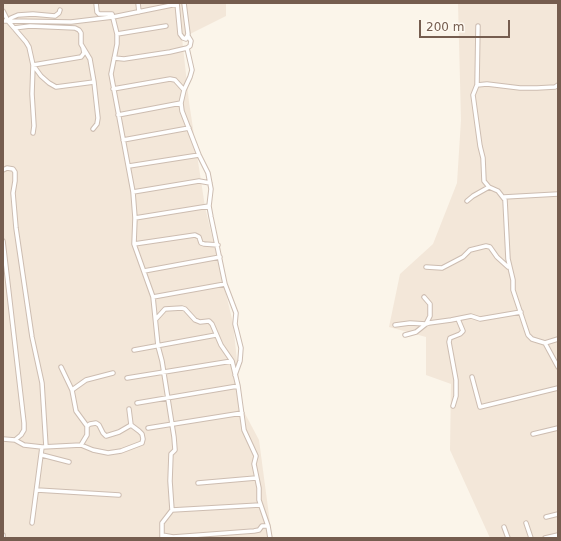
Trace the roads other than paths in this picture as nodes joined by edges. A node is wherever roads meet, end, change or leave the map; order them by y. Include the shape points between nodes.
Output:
1 (96, 3) edge
2 (138, 3) edge
3 (184, 3) edge
4 (177, 4) edge
5 (60, 10) dead end
6 (3, 11) edge
7 (139, 12) junction
8 (113, 17) junction
9 (3, 21) edge
10 (8, 21) junction
11 (166, 26) dead end
12 (478, 26) dead end
13 (14, 28) junction
14 (117, 34) junction
15 (188, 36) junction
16 (82, 47) junction
17 (187, 48) junction
18 (114, 58) junction
19 (33, 65) junction
20 (94, 82) junction
21 (477, 85) junction
22 (558, 85) edge
23 (113, 89) junction
24 (184, 90) junction
25 (181, 104) junction
26 (118, 114) junction
27 (189, 128) junction
28 (93, 129) dead end
29 (33, 133) dead end
30 (123, 140) junction
31 (199, 155) junction
32 (128, 166) junction
33 (3, 170) edge
34 (210, 183) junction
35 (489, 187) junction
36 (133, 192) junction
37 (558, 194) edge
38 (504, 197) junction
39 (467, 201) dead end
40 (209, 206) junction
41 (135, 218) junction
42 (3, 241) edge
43 (134, 244) junction
44 (218, 245) junction
45 (220, 257) junction
46 (426, 267) dead end
47 (509, 268) junction
48 (144, 271) junction
49 (225, 284) junction
50 (153, 297) junction
51 (424, 297) dead end
52 (521, 312) junction
53 (156, 319) junction
54 (458, 319) junction
55 (426, 324) junction
56 (395, 325) dead end
57 (216, 335) junction
58 (405, 335) dead end
59 (558, 339) edge
60 (545, 343) junction
61 (158, 346) junction
62 (134, 350) dead end
63 (232, 361) junction
64 (61, 367) dead end
65 (558, 367) edge
66 (164, 372) junction
67 (113, 373) dead end
68 (235, 375) junction
69 (472, 377) dead end
70 (127, 378) dead end
71 (238, 386) junction
72 (558, 388) edge
73 (72, 390) junction
74 (168, 398) junction
75 (137, 403) dead end
76 (454, 406) dead end
77 (128, 409) dead end
78 (242, 413) junction
79 (172, 424) junction
80 (131, 425) junction
81 (87, 426) junction
82 (148, 428) dead end
83 (558, 428) edge
84 (533, 434) dead end
85 (3, 439) edge
86 (15, 440) junction
87 (81, 445) junction
88 (44, 447) junction
89 (42, 455) junction
90 (69, 462) dead end
91 (256, 478) junction
92 (198, 483) dead end
93 (37, 490) junction
94 (119, 495) dead end
95 (260, 505) junction
96 (172, 510) junction
97 (558, 514) edge
98 (546, 517) dead end
99 (32, 523) dead end
100 (526, 523) dead end
101 (268, 526) junction
102 (504, 527) dead end
103 (3, 535) edge
104 (558, 535) edge
105 (162, 537) edge
106 (173, 537) edge
107 (3, 538) edge
108 (270, 538) edge
109 (508, 538) edge
110 (531, 538) edge
111 (545, 538) edge

1 - 8 street via 99,14 112,14
2 - 7 street
3 - 15 street
4 - 7 street
4 - 15 street via 180,34 186,39
5 - 10 street via 55,16 18,15
6 - 10 street
7 - 8 street
8 - 10 street via 71,22
8 - 14 street
9 - 10 street
10 - 13 street
11 - 14 street
12 - 21 street
13 - 16 street via 75,28 81,33
13 - 19 street via 26,42
14 - 18 street
15 - 17 street via 191,41
16 - 19 street via 84,53 81,57
16 - 20 street via 89,54
17 - 18 street via 124,59
17 - 24 street via 192,70
18 - 23 street via 111,74
19 - 20 street via 40,76 56,87
19 - 29 street
20 - 28 street via 98,118
21 - 22 street via 537,88
21 - 35 street via 473,95 484,181
23 - 24 street via 170,79 175,80
23 - 26 street
24 - 25 street
25 - 26 street
25 - 27 street
26 - 30 street
27 - 30 street
27 - 31 street
30 - 32 street
31 - 32 street
31 - 34 street
32 - 36 street
33 - 88 street via 13,169 15,172 13,193 16,221 32,337 42,383
34 - 36 street via 199,181
34 - 40 street
35 - 38 street
35 - 39 street
36 - 41 street
37 - 38 street
38 - 47 street
40 - 41 street
40 - 44 street
41 - 43 street
42 - 86 street via 24,423 24,430
43 - 44 street via 195,235 201,243
43 - 48 street
44 - 45 street
45 - 48 street
45 - 49 street
46 - 47 street via 442,268 463,257 470,250 486,246 490,247
47 - 52 street via 513,280 512,290
48 - 50 street
49 - 50 street
49 - 68 street via 236,313 235,324 241,348
50 - 53 street
51 - 55 street via 430,304 430,316
52 - 54 street via 480,319 471,316
52 - 60 street via 529,338
53 - 57 street via 165,309 186,309 195,320 209,321
53 - 61 street
54 - 55 street
54 - 76 street via 463,331 450,338 449,342 456,380
55 - 56 street
55 - 58 street via 416,332
57 - 61 street
57 - 63 street
59 - 60 street
60 - 65 street
61 - 62 street
61 - 66 street
63 - 66 street
63 - 68 street
64 - 73 street
66 - 70 street
66 - 74 street
67 - 73 street via 86,380
68 - 71 street
69 - 72 street via 480,407
71 - 74 street
71 - 78 street
73 - 81 street via 76,411
74 - 75 street
74 - 79 street
77 - 80 street
78 - 79 street
78 - 91 street via 244,430 256,456
79 - 82 street
79 - 96 street via 175,450 171,454
80 - 81 street via 106,436 96,423
80 - 87 street via 143,438 142,443 127,450 108,453
81 - 87 street via 87,435
83 - 84 street
85 - 86 street
86 - 88 street
87 - 88 street
88 - 89 street
89 - 90 street
89 - 93 street
91 - 92 street
91 - 95 street
93 - 94 street
93 - 99 street
95 - 96 street
95 - 101 street
96 - 105 street via 162,523
97 - 98 street
100 - 110 street
101 - 106 street via 262,526 254,531
101 - 108 street
102 - 109 street
103 - 107 street
104 - 111 street
105 - 106 street

